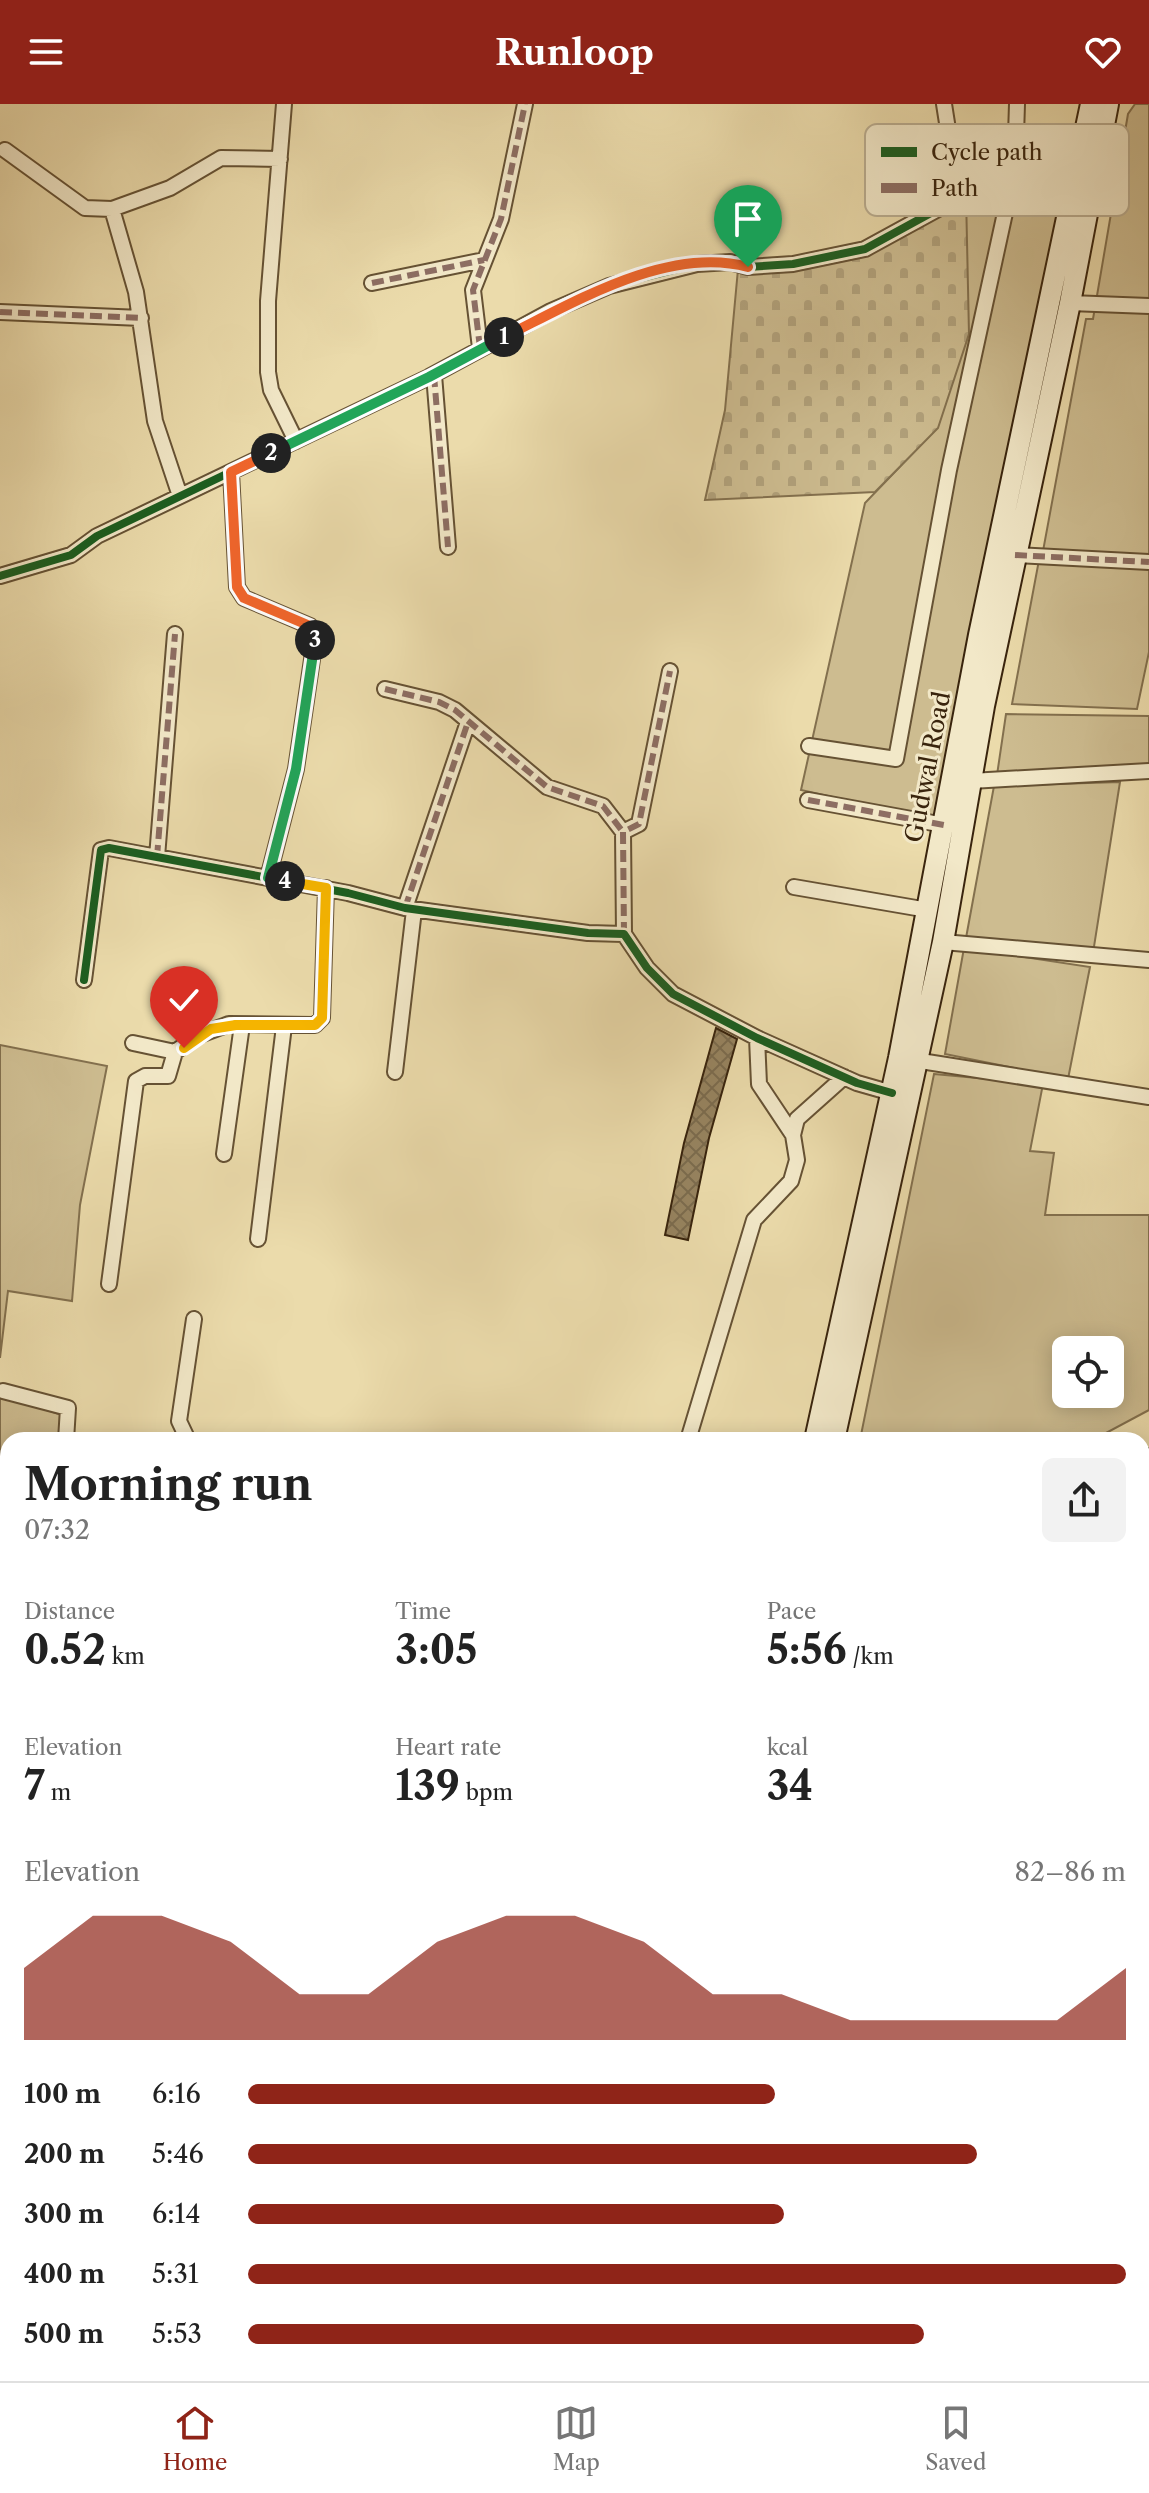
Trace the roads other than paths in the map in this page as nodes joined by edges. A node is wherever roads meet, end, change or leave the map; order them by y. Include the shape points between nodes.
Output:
1 (284, 104) edge
2 (525, 104) edge
3 (944, 104) edge
4 (1017, 104) edge
5 (947, 124) edge
6 (1016, 124) edge
7 (5, 150) dead end
8 (280, 159) junction
9 (112, 209) junction
10 (927, 216) edge
11 (1004, 216) edge
12 (1077, 216) edge
13 (1084, 216) edge
14 (484, 260) junction
15 (372, 283) dead end
16 (1070, 303) junction
17 (1149, 306) edge
18 (0, 312) edge
19 (141, 318) junction
20 (480, 348) junction
21 (434, 375) junction
22 (296, 441) junction
23 (231, 472) junction
24 (180, 496) junction
25 (448, 547) dead end
26 (1015, 555) junction
27 (1149, 562) edge
28 (0, 576) edge
29 (175, 634) dead end
30 (670, 671) dead end
31 (385, 689) dead end
32 (468, 722) junction
33 (809, 746) dead end
34 (1149, 771) edge
35 (971, 781) junction
36 (808, 800) dead end
37 (944, 825) junction
38 (623, 832) junction
39 (157, 857) junction
40 (268, 878) junction
41 (794, 887) dead end
42 (326, 888) junction
43 (410, 909) junction
44 (928, 910) junction
45 (624, 934) junction
46 (943, 942) junction
47 (1149, 960) edge
48 (84, 980) dead end
49 (242, 1025) junction
50 (284, 1026) junction
51 (757, 1038) junction
52 (133, 1043) dead end
53 (175, 1052) junction
54 (908, 1059) junction
55 (395, 1072) dead end
56 (844, 1077) junction
57 (892, 1093) junction
58 (1149, 1097) edge
59 (793, 1135) junction
60 (224, 1154) dead end
61 (258, 1239) dead end
62 (109, 1284) dead end
63 (194, 1319) dead end
64 (3, 1391) dead end
65 (66, 1432) edge
66 (184, 1432) edge
67 (690, 1432) edge
68 (817, 1432) edge
69 (836, 1432) edge

1 - 8 street
2 - 14 street via 507,195
3 - 5 street
4 - 6 street
7 - 9 street via 85,208
8 - 9 street via 221,158 170,188
8 - 22 street via 268,372
9 - 19 street
10 - 20 street via 865,249 793,264 697,264 652,273 551,311
11 - 33 street via 949,470 896,759
12 - 37 main road, Gudwal Road via 979,635
13 - 16 main road, Gudwal Road
14 - 15 street
14 - 20 street via 473,290
16 - 17 street
16 - 26 main road, Gudwal Road
18 - 19 street
19 - 24 street via 150,400
20 - 21 street
21 - 22 street
21 - 25 street
22 - 23 street
23 - 24 street
23 - 40 street via 237,587 244,598 316,632 296,769
24 - 28 street via 97,536 71,555
26 - 27 street
26 - 35 main road, Gudwal Road
29 - 39 street
30 - 38 street via 639,824
31 - 32 street via 439,702
32 - 38 street via 547,787 603,806
32 - 43 street
34 - 35 street
35 - 46 main road, Gudwal Road
36 - 37 street
37 - 44 main road, Gudwal Road
38 - 45 street
39 - 40 street
39 - 48 street via 101,850
40 - 42 street
41 - 44 street
42 - 43 street
42 - 50 street via 322,1018 315,1025
43 - 45 street
43 - 55 street
44 - 54 main road, Gudwal Road
45 - 51 street via 673,994
46 - 47 street
46 - 54 main road, Gudwal Road
49 - 50 street
49 - 53 street via 211,1029
49 - 60 street
50 - 61 street
51 - 56 street
51 - 59 street via 759,1084
52 - 53 street
53 - 62 street via 168,1076 136,1081
54 - 57 main road, Gudwal Road
54 - 58 street
54 - 69 main road, Gudwal Road
56 - 57 street
56 - 59 street via 797,1119
57 - 68 main road, Gudwal Road
59 - 67 street via 797,1160 791,1181 754,1220
63 - 66 street via 180,1408
64 - 65 street via 68,1408

